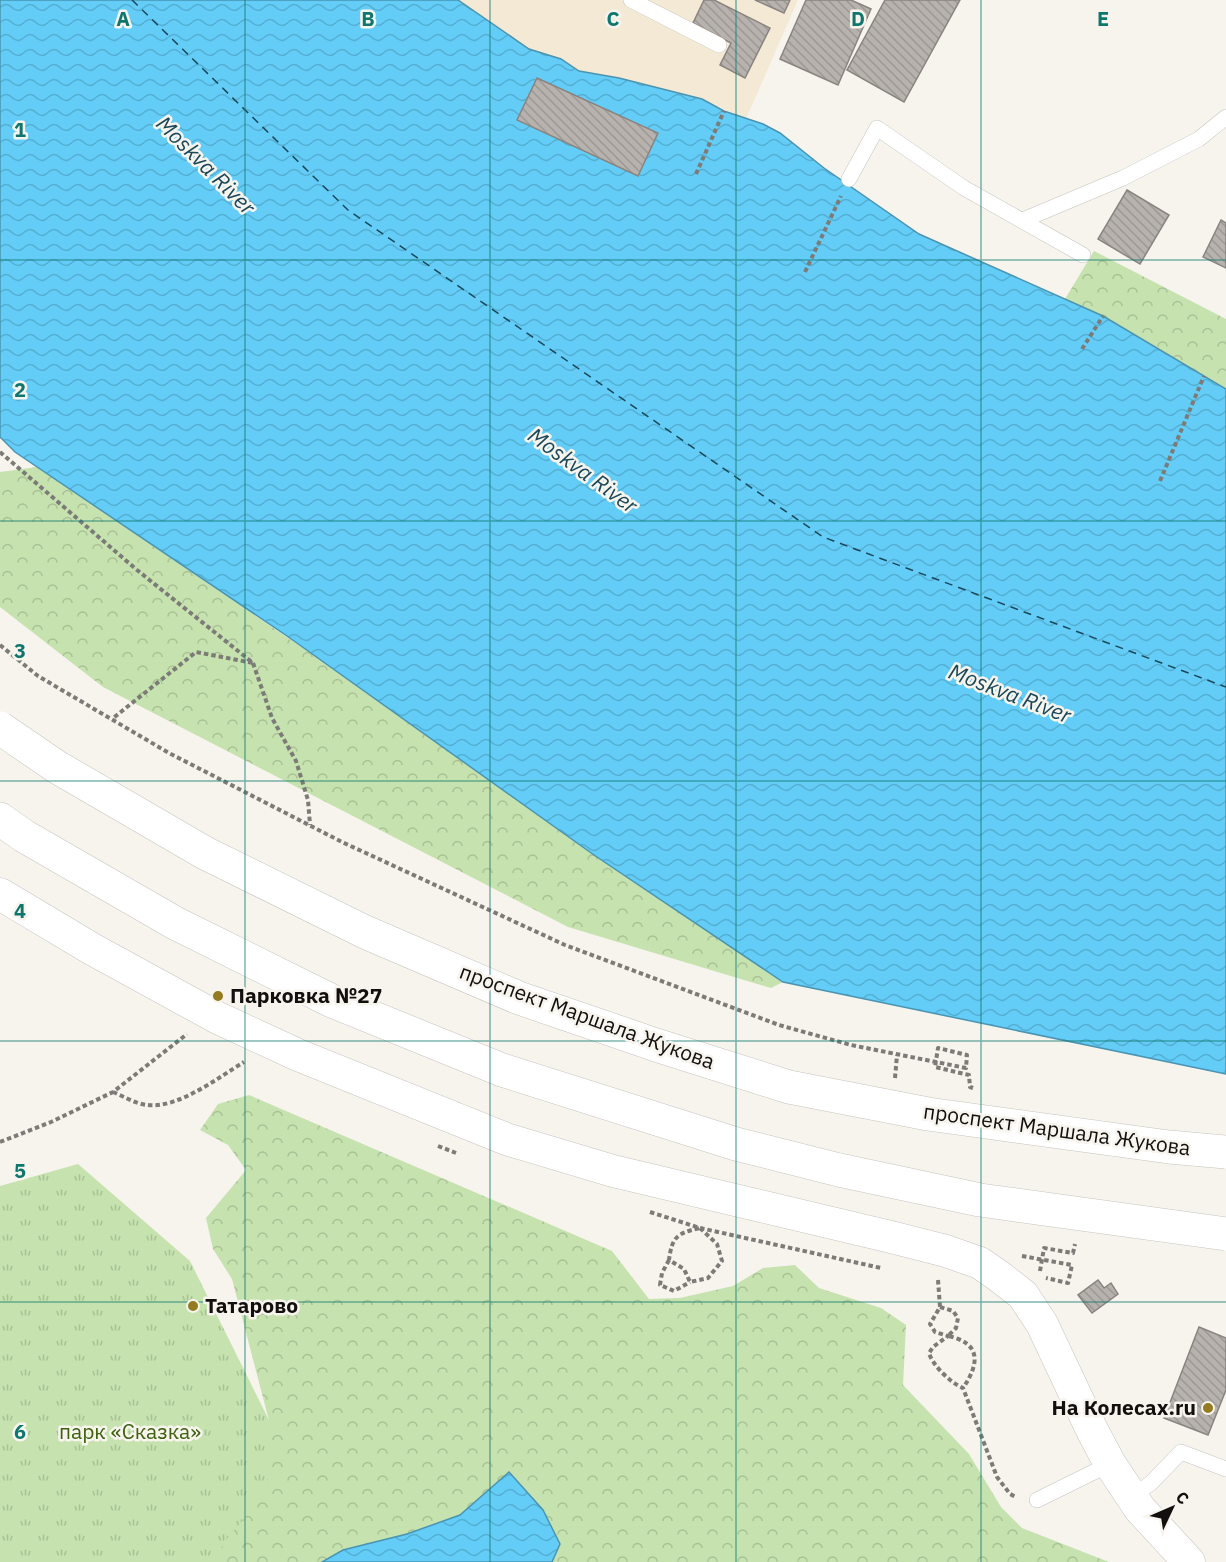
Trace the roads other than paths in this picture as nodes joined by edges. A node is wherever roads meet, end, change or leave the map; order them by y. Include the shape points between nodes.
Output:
1 (631, 0) edge
2 (719, 45) dead end
3 (1226, 117) edge
4 (849, 179) road end
5 (1023, 220) junction
6 (1083, 255) dead end
7 (0, 728) edge
8 (0, 819) edge
9 (0, 894) edge
10 (1226, 1152) edge
11 (1226, 1234) edge
12 (1110, 1464) junction
13 (1226, 1469) edge
14 (1131, 1497) junction
15 (1037, 1500) road end
16 (1189, 1562) edge

1 - 2 lane
3 - 5 lane via 1199,139 1123,178
4 - 5 lane via 877,128 964,188
5 - 6 lane
7 - 10 main road, проспект Маршала Жукова, bridge via 57,767 205,853 365,932 519,998 646,1042 789,1087 928,1114
8 - 11 main road, bridge via 175,923 332,1001 502,1070 736,1144 839,1170 980,1200
9 - 12 street via 218,1018 298,1055 506,1139 613,1171 891,1237 980,1263 1023,1296 1042,1324
12 - 14 street
12 - 15 lane
13 - 14 lane via 1181,1452 1152,1483
14 - 16 street

